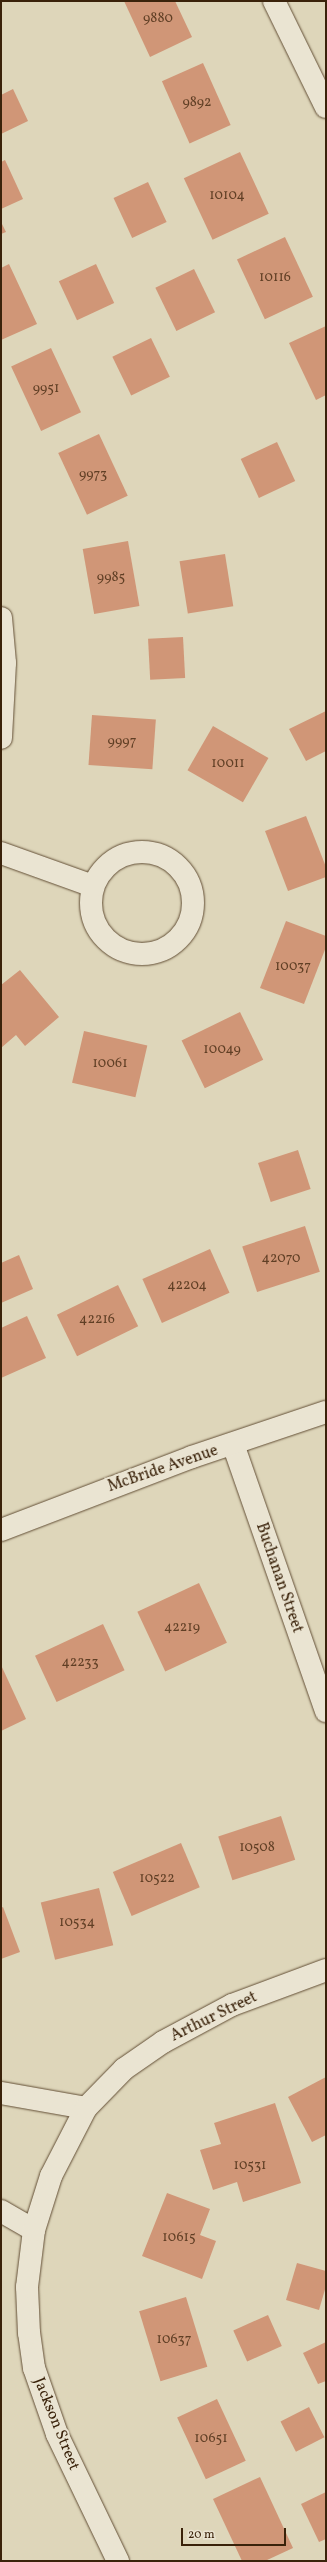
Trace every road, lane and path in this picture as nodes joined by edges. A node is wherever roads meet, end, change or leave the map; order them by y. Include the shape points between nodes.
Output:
1 (274, 1) edge
2 (326, 107) edge
3 (1, 618) edge
4 (1, 738) edge
5 (1, 853) edge
6 (93, 886) junction
7 (326, 1412) edge
8 (233, 1444) junction
9 (1, 1530) edge
10 (326, 1711) edge
11 (326, 1970) edge
12 (112, 2082) joint
13 (1, 2093) edge
14 (86, 2108) junction
15 (1, 2210) edge
16 (34, 2230) junction
17 (118, 2561) edge

1 - 2 street
3 - 4 street via 5,663
5 - 6 street
6 - 6 street via 90,903 93,919 101,934 114,945 130,952 146,954 168,947 187,927 193,911 193,894 188,878 177,865 163,855 146,851 130,853 114,860 102,871
7 - 8 street, McBride Avenue
8 - 9 street, McBride Avenue via 99,1491
8 - 10 street, Buchanan Street
11 - 12 street, Arthur Street via 232,2005 163,2042 124,2069
12 - 14 street, Jackson Street
13 - 14 street
14 - 16 street, Jackson Street via 51,2176
15 - 16 street
16 - 17 street, Jackson Street via 27,2287 34,2368 57,2434

